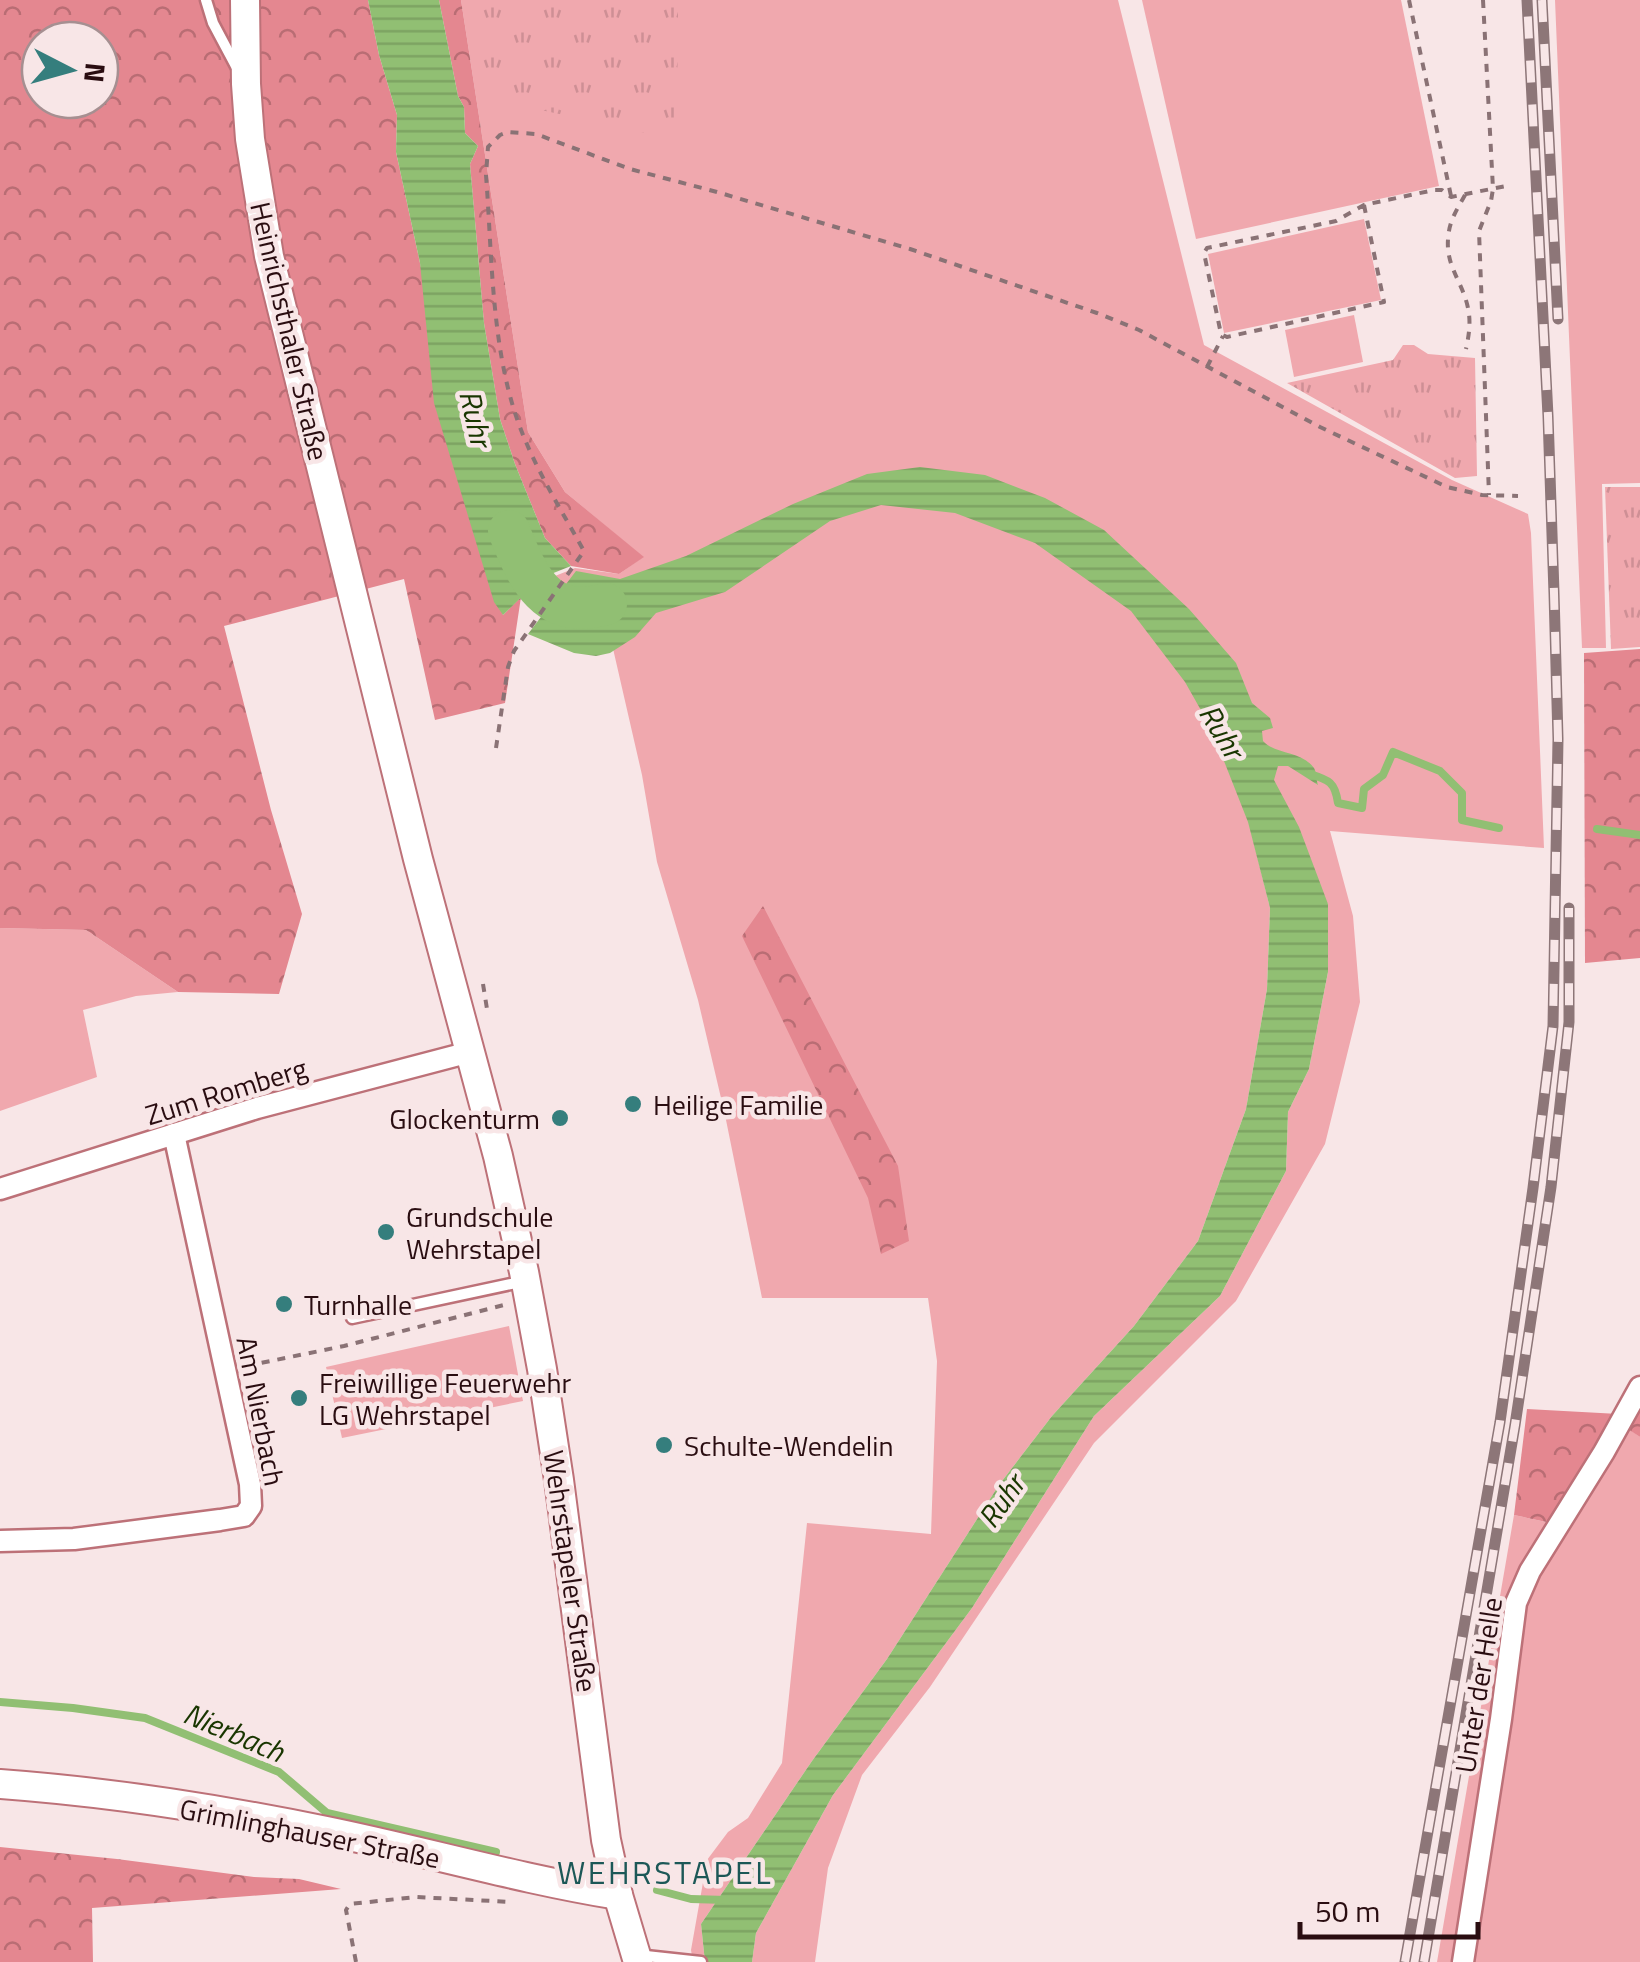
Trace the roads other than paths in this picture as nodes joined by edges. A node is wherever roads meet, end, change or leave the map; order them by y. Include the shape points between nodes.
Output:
1 (206, 0) edge
2 (245, 0) edge
3 (246, 84) junction
4 (369, 657) joint
5 (470, 1052) junction
6 (174, 1134) junction
7 (0, 1190) edge
8 (516, 1283) junction
9 (352, 1318) dead end
10 (1640, 1387) edge
11 (0, 1540) edge
12 (0, 1784) edge
13 (618, 1896) junction
14 (645, 1958) edge
15 (701, 1962) edge
16 (1462, 1962) edge

1 - 3 lane
2 - 3 main road, Heinrichsthaler Straße
3 - 4 main road, Heinrichsthaler Straße via 268,256
4 - 5 main road, Wehrstapeler Straße
5 - 6 street, Zum Romberg
5 - 8 main road, Wehrstapeler Straße via 498,1156
6 - 7 street, Zum Romberg
6 - 11 street, Am Nierbach via 251,1506 244,1516 74,1539
8 - 9 lane
8 - 13 main road, Wehrstapeler Straße via 542,1369
10 - 16 street, Unter der Helle via 1516,1603
12 - 13 main road, Grimlinghauser Straße via 324,1831
13 - 14 main road, Wehrstapeler Straße
14 - 15 lane

